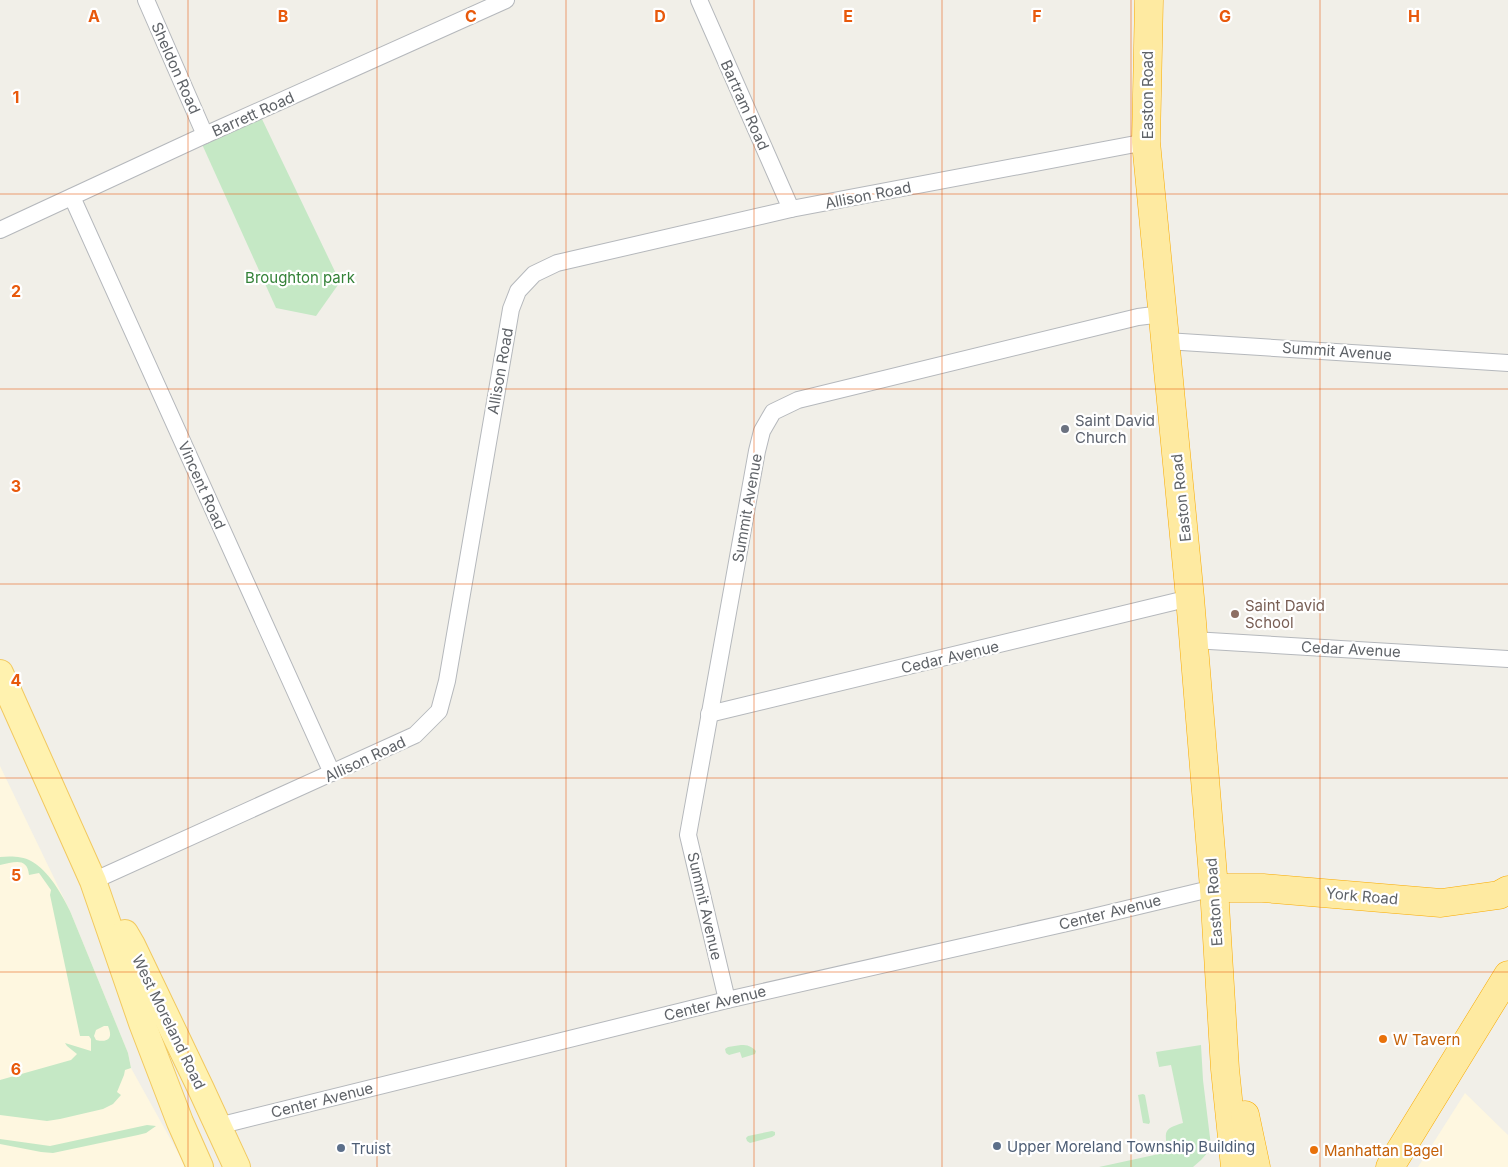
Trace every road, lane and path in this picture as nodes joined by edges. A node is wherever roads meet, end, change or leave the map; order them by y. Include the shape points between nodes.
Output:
1 (146, 0) edge
2 (506, 0) edge
3 (699, 0) edge
4 (1149, 0) edge
5 (206, 135) junction
6 (1146, 142) junction
7 (72, 197) junction
8 (792, 209) junction
9 (0, 230) edge
10 (1162, 314) junction
11 (1166, 341) junction
12 (1508, 363) edge
13 (1190, 598) junction
14 (1193, 640) junction
15 (1508, 658) edge
16 (0, 673) edge
17 (709, 714) junction
18 (332, 774) junction
19 (93, 881) junction
20 (1214, 888) junction
21 (1508, 890) edge
22 (1508, 975) edge
23 (1220, 996) junction
24 (727, 1000) junction
25 (218, 1126) junction
26 (200, 1167) edge
27 (237, 1167) edge
28 (1235, 1167) edge
29 (1256, 1167) edge
30 (1390, 1167) edge

1 - 5 street, Sheldon Road
2 - 5 street, Barrett Road
3 - 8 street, Bartram Road
4 - 6 highway, Easton Road
5 - 7 street, Barrett Road
6 - 8 street, Allison Road
6 - 10 highway, Easton Road
7 - 9 street, Barrett Road
7 - 18 street, Vincent Road
8 - 18 street, Allison Road via 557,263 534,274 518,291 511,310 447,681 439,711 416,735
10 - 11 highway, Easton Road
10 - 17 street, Summit Avenue via 798,400 773,412 762,431 757,451
11 - 12 street, Summit Avenue
11 - 13 highway, Easton Road
13 - 14 highway, Easton Road
13 - 17 street, Cedar Avenue
14 - 15 street, Cedar Avenue
14 - 20 highway, Easton Road
16 - 19 main road, West Moreland Road
17 - 24 street, Summit Avenue via 688,835
18 - 19 street, Allison Road
19 - 25 main road, West Moreland Road via 132,945
19 - 26 main road, West Moreland Road via 142,1023
20 - 21 highway, York Road via 1263,888 1441,903 1499,895
20 - 23 highway, Easton Road
20 - 24 street, Center Avenue
22 - 30 highway
23 - 28 highway, Easton Road
23 - 29 highway, Easton Road
24 - 25 street, Center Avenue
25 - 27 main road, West Moreland Road

